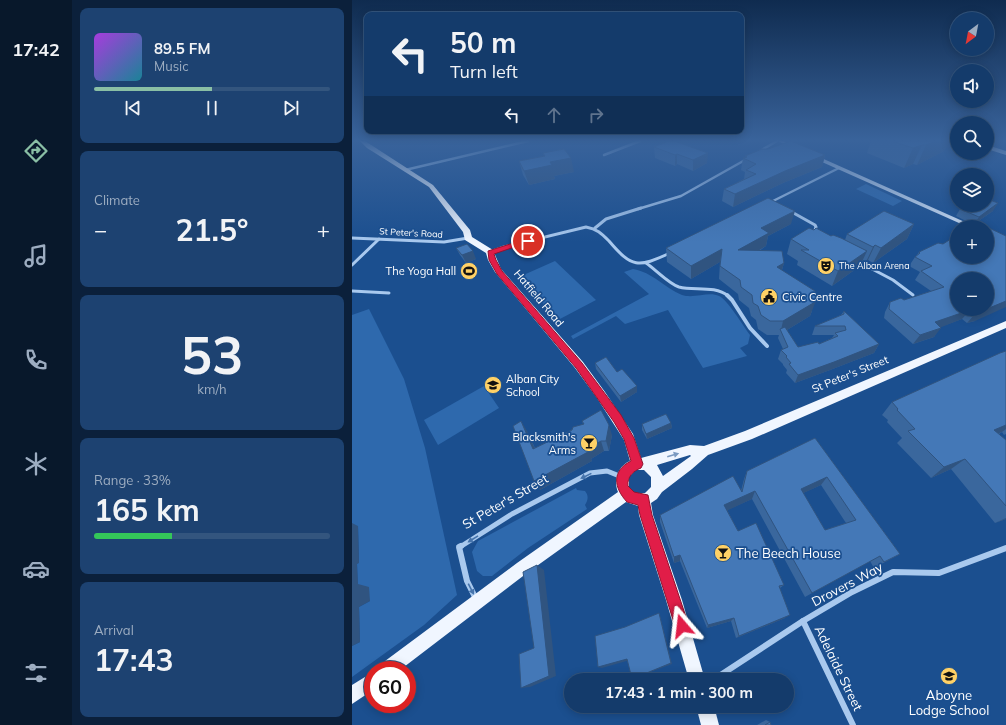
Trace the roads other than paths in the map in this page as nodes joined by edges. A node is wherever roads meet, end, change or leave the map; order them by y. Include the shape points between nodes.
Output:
1 (413, 175) edge
2 (719, 175) edge
3 (825, 175) edge
4 (855, 175) edge
5 (771, 202) junction
6 (775, 204) edge
7 (764, 206) edge
8 (788, 210) edge
9 (957, 220) edge
10 (595, 228) junction
11 (352, 238) edge
12 (468, 238) junction
13 (815, 238) edge
14 (379, 239) junction
15 (677, 250) edge
16 (490, 252) junction
17 (852, 258) edge
18 (646, 263) junction
19 (352, 265) edge
20 (352, 291) edge
21 (389, 293) dead end
22 (913, 295) edge
23 (1006, 324) edge
24 (767, 346) dead end
25 (704, 451) junction
26 (640, 464) junction
27 (623, 477) junction
28 (658, 487) junction
29 (626, 494) junction
30 (644, 499) junction
31 (1006, 548) edge
32 (478, 602) junction
33 (803, 621) junction
34 (399, 661) edge
35 (695, 673) edge
36 (724, 673) edge
37 (364, 686) edge
38 (352, 695) edge
39 (706, 713) edge
40 (710, 725) edge
41 (853, 725) edge

1 - 12 main road via 431,186 467,232
2 - 10 street via 681,196 606,219
3 - 5 street
4 - 9 main road
5 - 6 street
5 - 7 street
8 - 13 street via 815,225
10 - 16 street via 574,229
10 - 18 street via 624,259 634,263
11 - 14 street, St Peter's Road
12 - 14 street, St Peter's Road via 444,242
12 - 16 main road
14 - 19 street
15 - 18 street
16 - 26 main road, Hatfield Road via 498,270 579,366 609,407
17 - 22 street via 893,280
18 - 24 street via 677,286 714,290 726,294 750,328
20 - 21 street
23 - 25 main road, St Peter's Street via 748,435
26 -> 25 main road, St Peter's Street via 690,450
25 - 28 main road, St Peter's Street via 695,461
26 - 27 main road via 628,469
26 - 28 main road via 648,465 656,472
27 - 29 main road via 622,483
27 -> 32 street, St Peter's Street via 607,470 590,473 512,514 460,547 467,582
28 - 30 main road via 652,495
29 - 30 main road via 637,500
29 - 32 main road
30 - 35 main road via 646,515
31 - 33 street, Drovers Way via 939,573 893,572 852,592
32 - 34 main road
33 - 36 street, Drovers Way
33 - 41 street, Adelaide Street
37 - 38 main road
39 - 40 main road

